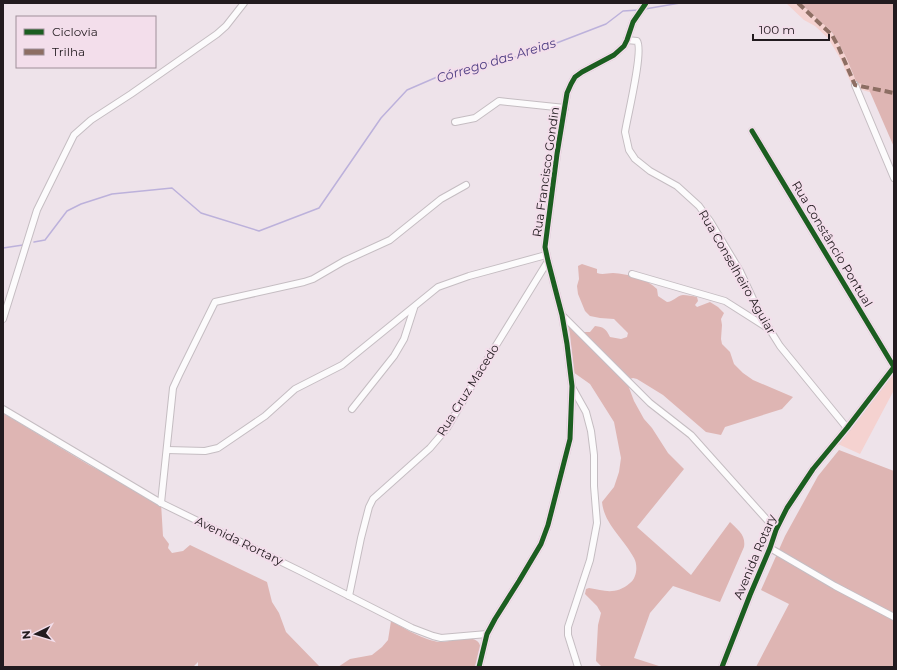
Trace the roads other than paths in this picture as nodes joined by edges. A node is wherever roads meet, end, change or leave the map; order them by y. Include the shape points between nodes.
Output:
1 (244, 3) edge
2 (646, 3) edge
3 (627, 40) junction
4 (855, 85) dead end
5 (565, 108) junction
6 (455, 122) dead end
7 (752, 131) dead end
8 (894, 178) edge
9 (466, 185) dead end
10 (547, 258) junction
11 (632, 274) dead end
12 (414, 308) junction
13 (562, 315) junction
14 (3, 319) edge
15 (770, 330) junction
16 (894, 367) edge
17 (572, 386) junction
18 (3, 408) edge
19 (352, 409) dead end
20 (848, 428) junction
21 (167, 450) junction
22 (161, 503) junction
23 (776, 530) junction
24 (770, 548) junction
25 (349, 596) junction
26 (894, 617) edge
27 (487, 634) junction
28 (479, 667) edge
29 (578, 667) edge
30 (722, 667) edge

1 - 14 street via 217,34 91,120 74,135 37,210
2 - 3 street, Rua Francisco Gondin via 631,26
3 - 5 street, Rua Francisco Gondin via 614,55 576,77 567,93
3 - 15 street, Rua Conselheiro Aguiar via 638,42 640,49 625,132 629,150 642,166 677,186 699,206 740,271
4 - 8 street
5 - 6 street via 499,101 475,118
5 - 10 street, Rua Francisco Gondin via 546,241
7 - 16 street, Rua Constâncio Pontual
9 - 21 street via 442,199 390,240 344,261 313,279 215,302 175,383
10 - 12 street via 469,276 443,285
10 - 13 street, Rua Francisco Gondin
10 - 25 street, Rua Cruz Macedo via 447,428 430,448 373,498 360,538
11 - 15 street via 725,301
12 - 19 street via 404,339 394,356
12 - 21 street via 342,365 295,389 264,416 218,448 205,451
13 - 17 street, Rua Francisco Gondin
13 - 23 street via 650,403 695,439
15 - 20 street, Rua Conselheiro Aguiar via 780,346
16 - 20 street, Avenida Rotary
17 - 27 street, Rua Francisco Gondin via 570,438 548,525 541,544
17 - 29 street via 582,402 589,421 594,455 597,523 590,560 568,627 568,636
18 - 22 street, Avenida Rortary
20 - 23 street, Avenida Rotary via 813,469 787,508
21 - 22 street
22 - 25 street, Avenida Rortary
23 - 24 street, Avenida Rotary
24 - 26 street
24 - 30 street, Avenida Rotary
25 - 27 street, Avenida Rortary via 433,636
27 - 28 street, Rua Francisco Gondin

